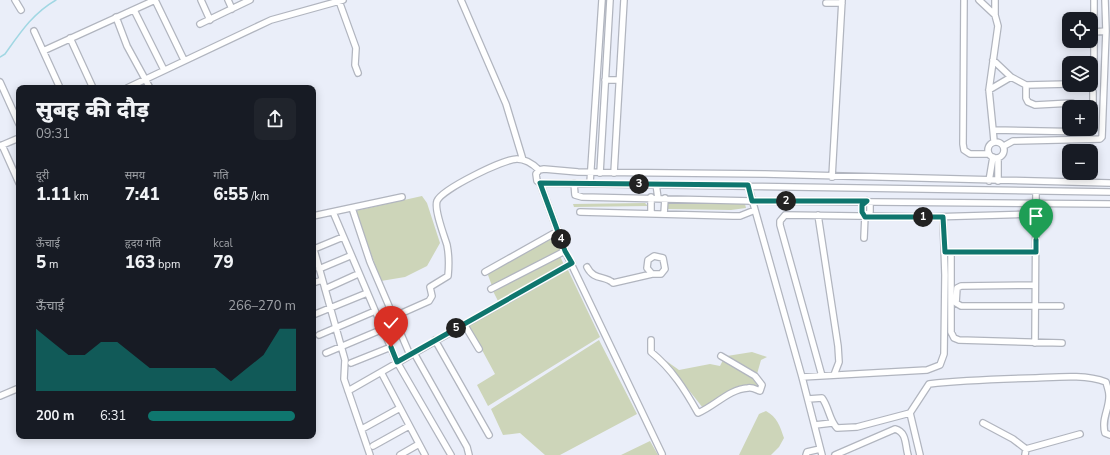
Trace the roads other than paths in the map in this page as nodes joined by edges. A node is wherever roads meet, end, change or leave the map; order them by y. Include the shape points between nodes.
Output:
1 (15, 0) edge
2 (155, 0) edge
3 (201, 0) edge
4 (228, 0) edge
5 (250, 0) edge
6 (341, 0) edge
7 (461, 0) edge
8 (602, 0) edge
9 (610, 0) edge
10 (624, 0) edge
11 (964, 0) edge
12 (979, 0) edge
13 (995, 0) edge
14 (1094, 0) edge
15 (1105, 0) edge
16 (842, 2) edge
17 (826, 3) dead end
18 (232, 9) junction
19 (21, 10) dead end
20 (134, 10) junction
21 (1094, 12) edge
22 (995, 15) junction
23 (116, 17) junction
24 (210, 20) junction
25 (200, 24) dead end
26 (34, 31) dead end
27 (1106, 31) junction
28 (1098, 32) edge
29 (70, 38) junction
30 (43, 51) junction
31 (184, 60) junction
32 (993, 60) junction
33 (164, 70) junction
34 (358, 73) dead end
35 (1011, 77) junction
36 (145, 80) junction
37 (605, 80) junction
38 (620, 80) junction
39 (0, 82) edge
40 (1062, 84) edge
41 (59, 85) edge
42 (92, 85) edge
43 (134, 85) edge
44 (148, 85) edge
45 (1026, 85) junction
46 (989, 90) junction
47 (1093, 92) dead end
48 (1062, 103) edge
49 (16, 117) edge
50 (993, 130) junction
51 (16, 139) edge
52 (994, 142) junction
53 (1, 146) edge
54 (1004, 146) junction
55 (993, 157) junction
56 (523, 160) junction
57 (539, 170) junction
58 (591, 173) junction
59 (600, 173) junction
60 (614, 173) junction
61 (832, 176) junction
62 (16, 177) edge
63 (887, 178) junction
64 (989, 181) junction
65 (998, 181) junction
66 (540, 183) junction
67 (574, 183) junction
68 (590, 183) junction
69 (1110, 183) edge
70 (656, 184) junction
71 (748, 185) junction
72 (886, 188) junction
73 (1036, 191) junction
74 (1110, 192) edge
75 (654, 197) junction
76 (402, 198) dead end
77 (665, 198) junction
78 (752, 201) junction
79 (867, 202) junction
80 (1036, 203) junction
81 (1110, 204) edge
82 (352, 208) junction
83 (755, 210) junction
84 (333, 212) junction
85 (580, 212) dead end
86 (651, 214) junction
87 (664, 214) junction
88 (1036, 214) junction
89 (316, 215) edge
90 (818, 215) junction
91 (865, 216) junction
92 (943, 217) junction
93 (558, 231) junction
94 (343, 237) junction
95 (864, 238) dead end
96 (316, 246) edge
97 (565, 251) junction
98 (945, 252) junction
99 (1036, 252) junction
100 (951, 253) junction
101 (350, 256) junction
102 (316, 261) edge
103 (572, 263) junction
104 (587, 266) dead end
105 (319, 268) junction
106 (485, 272) dead end
107 (358, 274) junction
108 (652, 274) dead end
109 (322, 280) junction
110 (316, 282) edge
111 (1035, 285) junction
112 (325, 289) junction
113 (491, 289) dead end
114 (367, 293) junction
115 (1034, 306) junction
116 (1061, 306) dead end
117 (331, 307) junction
118 (375, 311) junction
119 (316, 314) edge
120 (393, 316) junction
121 (464, 324) junction
122 (336, 328) junction
123 (383, 329) junction
124 (319, 335) dead end
125 (435, 340) junction
126 (651, 340) dead end
127 (1035, 343) junction
128 (1062, 343) dead end
129 (341, 346) junction
130 (391, 347) junction
131 (479, 349) dead end
132 (326, 353) dead end
133 (412, 354) junction
134 (721, 356) dead end
135 (397, 362) junction
136 (351, 363) dead end
137 (380, 372) junction
138 (834, 375) junction
139 (822, 376) junction
140 (802, 377) junction
141 (16, 389) edge
142 (348, 390) junction
143 (0, 396) edge
144 (808, 399) junction
145 (400, 408) junction
146 (1108, 409) edge
147 (910, 413) junction
148 (832, 423) junction
149 (983, 423) dead end
150 (815, 425) junction
151 (409, 426) junction
152 (362, 429) junction
153 (1080, 434) dead end
154 (489, 435) dead end
155 (1110, 435) edge
156 (419, 444) junction
157 (373, 446) dead end
158 (820, 449) junction
159 (1025, 452) edge
160 (662, 454) edge
161 (370, 455) edge
162 (400, 455) edge
163 (425, 455) edge
164 (451, 455) edge
165 (469, 455) edge
166 (806, 455) edge
167 (822, 455) edge
168 (835, 455) edge
169 (908, 455) edge
170 (920, 455) edge

1 - 19 street
2 - 20 street
2 - 31 street
3 - 24 street
4 - 18 street
5 - 18 street
6 - 31 street via 271,20
6 - 34 street via 356,48 355,65
7 - 56 street via 506,104
8 - 58 street
9 - 37 street
10 - 38 street
11 - 55 street via 962,144 964,150 970,154
12 - 22 street
13 - 22 street
14 - 21 street
15 - 27 street
16 - 17 street
16 - 61 street
18 - 24 street
20 - 23 street
20 - 33 street
22 - 32 street via 998,26
23 - 29 street
23 - 36 street via 127,46
24 - 25 street
26 - 30 street
27 - 28 street
27 - 54 street via 1101,138 1013,141
29 - 30 street
29 - 42 street
30 - 41 street
31 - 33 street
32 - 35 street
32 - 46 street
33 - 36 street
35 - 45 street
35 - 46 street
36 - 43 street
36 - 44 street
37 - 38 street
37 - 59 street
38 - 60 street
39 - 49 street
40 - 45 street
45 - 48 street via 1026,98 1031,104
46 - 50 street
47 - 50 street via 1093,129 1090,132
50 - 52 street
51 - 53 street
52 - 54 street via 1000,142
52 - 55 street via 988,147
53 - 62 street
54 - 55 street via 1004,154
55 - 64 street
55 - 65 street
56 - 57 street via 532,163
56 - 120 street via 505,161 440,196 436,205 447,246 448,276 430,287 432,296 429,301
57 - 58 street via 544,168
57 - 66 street via 536,174
58 - 59 street
58 - 68 street
59 - 60 street
60 - 61 street
61 - 63 street
63 - 64 street
63 - 72 street
64 - 65 street
65 - 69 street
66 - 67 street
66 - 93 street
67 - 68 street
67 - 75 street via 574,193 577,196
68 - 70 street
70 - 71 street
70 - 75 street
71 - 72 street
71 - 78 street
72 - 73 street
73 - 74 street
73 - 80 street
75 - 77 street
75 - 86 street
76 - 82 street
77 - 78 street
77 - 87 street
78 - 79 street
78 - 83 street
79 - 80 street
79 - 91 street via 862,205
80 - 81 street
80 - 88 street
82 - 84 street
82 - 120 street via 370,262
83 - 87 street via 733,216
83 - 140 street
84 - 89 street
84 - 94 street
85 - 86 street
86 - 87 street
88 - 92 street
88 - 99 street
90 - 91 street
90 - 138 street via 838,346 839,362
90 - 139 street via 789,214 782,218 780,225
91 - 92 street
91 - 95 street
92 - 98 street
93 - 97 street
93 - 106 street
94 - 96 street
94 - 101 street
97 - 103 street
97 - 113 street
98 - 100 street
98 - 138 street via 944,354 940,365 926,370
99 - 100 street
99 - 111 street
100 - 127 street via 951,332 954,338
101 - 105 street
101 - 107 street
102 - 105 street
103 - 121 street
103 - 160 street
104 - 108 street via 592,275 613,283
105 - 109 street
107 - 112 street
107 - 114 street
109 - 110 street
109 - 112 street
111 - 115 street
111 - 115 street via 961,286 957,288 956,303 961,306
112 - 117 street
114 - 117 street
114 - 118 street
115 - 116 street
115 - 127 street
117 - 119 street
117 - 122 street
118 - 122 street
118 - 123 street
120 - 133 street
121 - 125 street
121 - 131 street
122 - 124 street
122 - 129 street
123 - 129 street
123 - 130 street
125 - 133 street
125 - 154 street
126 - 134 street via 651,352 670,369 698,413 728,395 748,388 760,391 762,385 755,376
127 - 128 street
129 - 132 street
129 - 142 street via 345,360 344,379
130 - 135 street
130 - 136 street
133 - 135 street
133 - 165 street via 467,447
135 - 137 street
135 - 164 street
137 - 142 street
137 - 145 street
138 - 139 street
139 - 140 street
140 - 144 street
141 - 143 street
142 - 152 street
144 - 148 street via 822,398
144 - 150 street
145 - 151 street
145 - 152 street
146 - 147 street via 1110,395 1106,382 1068,377 986,379 929,384
146 - 155 street via 1104,427 1105,433
147 - 148 street via 857,426 837,428
147 - 170 street
148 - 150 street
149 - 159 street via 1012,439
150 - 158 street
151 - 156 street
151 - 157 street
152 - 161 street
153 - 159 street
156 - 162 street
156 - 163 street
158 - 166 street via 807,452
158 - 167 street
168 - 169 street via 895,429 905,438

